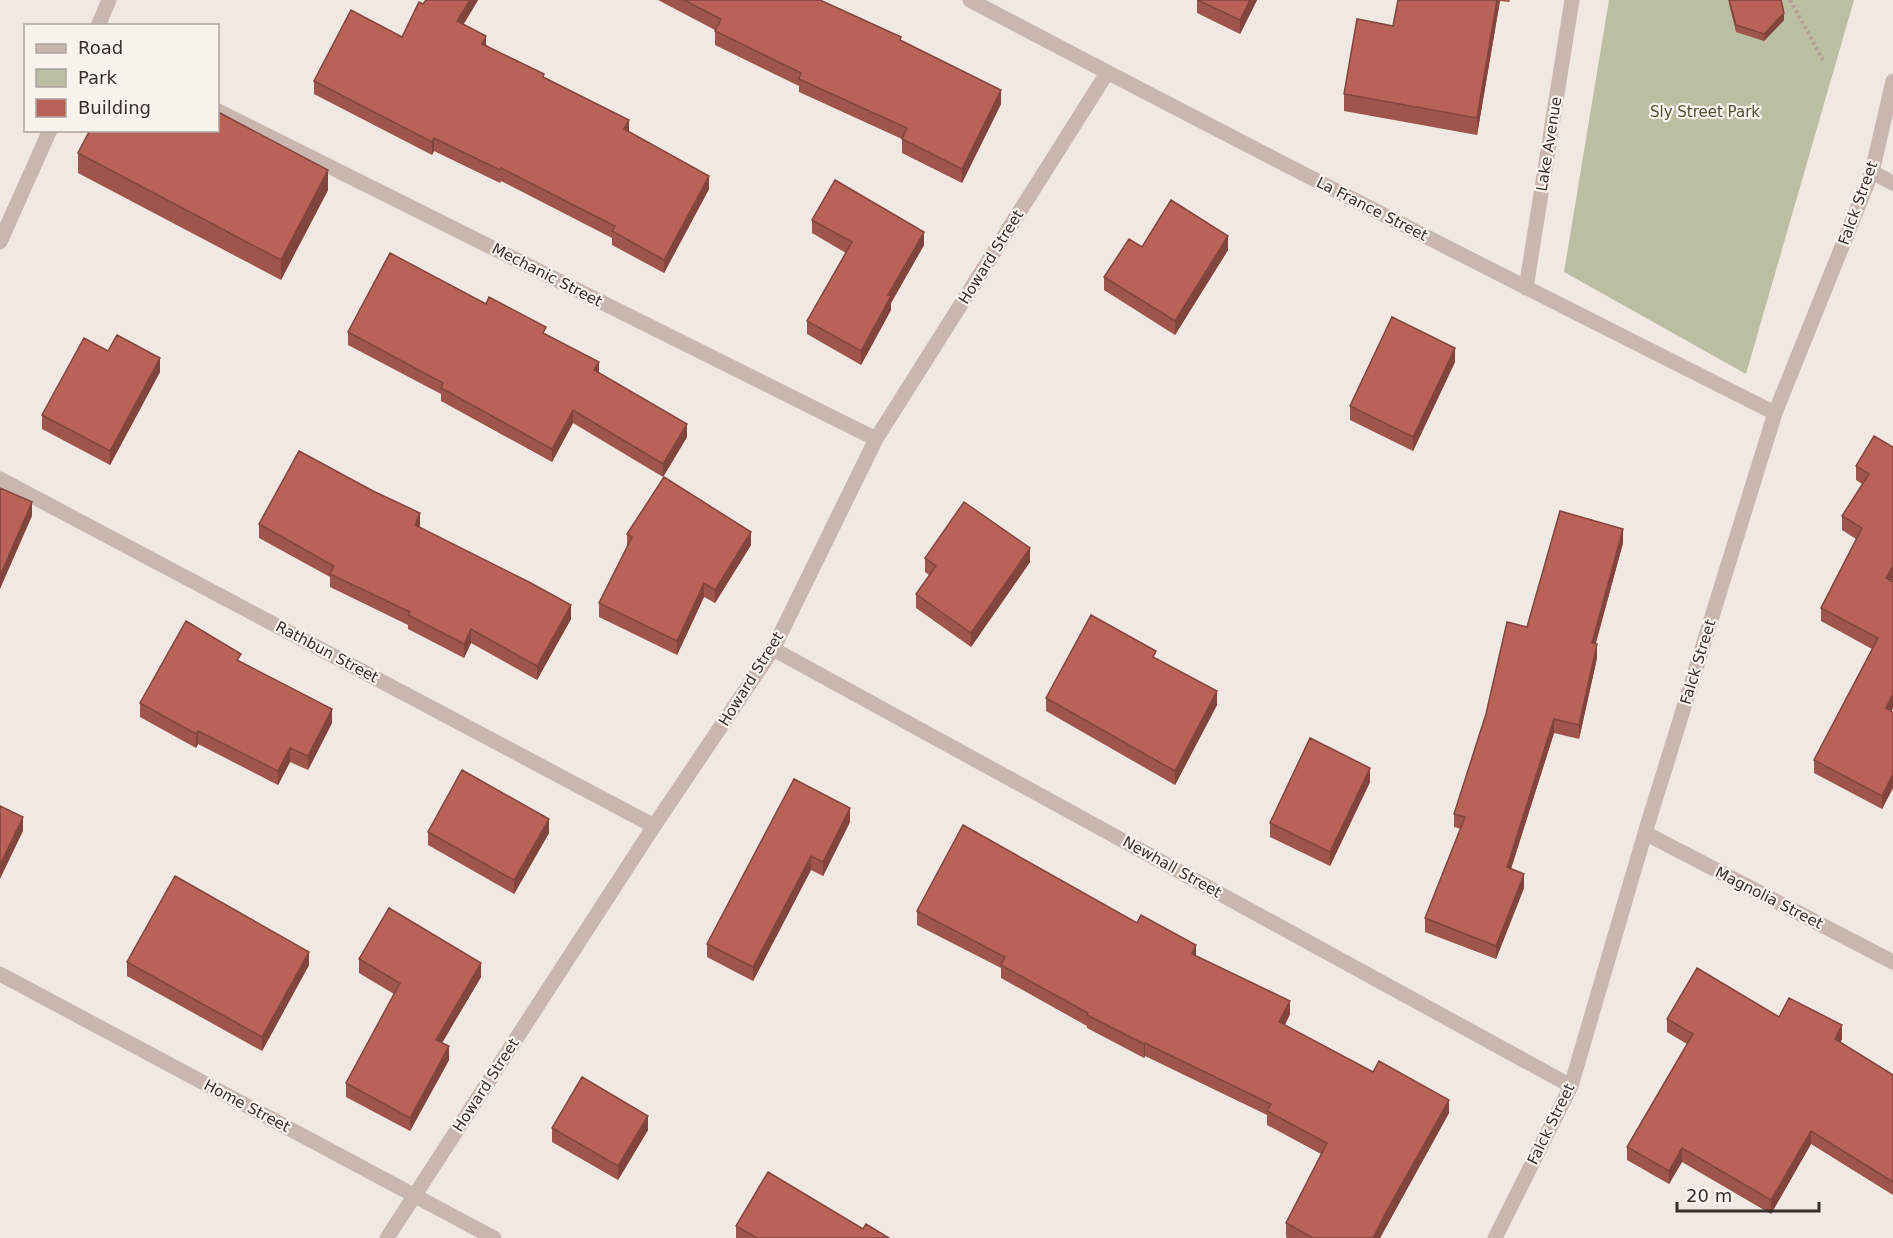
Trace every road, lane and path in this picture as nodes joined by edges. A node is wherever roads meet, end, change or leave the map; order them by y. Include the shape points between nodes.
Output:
1 (110, 0) edge
2 (970, 0) edge
3 (1572, 0) edge
4 (1790, 0) edge
5 (99, 24) edge
6 (1823, 60) dead end
7 (1107, 73) junction
8 (1893, 81) edge
9 (219, 111) edge
10 (49, 132) edge
11 (1872, 172) junction
12 (1893, 183) edge
13 (0, 242) edge
14 (1526, 288) junction
15 (1775, 413) junction
16 (876, 439) junction
17 (0, 479) edge
18 (773, 649) junction
19 (654, 826) junction
20 (1645, 833) junction
21 (1893, 962) edge
22 (0, 974) edge
23 (1571, 1086) junction
24 (414, 1195) junction
25 (387, 1238) edge
26 (494, 1238) edge
27 (1495, 1238) edge

1 - 5 street
2 - 7 street, La France Street
3 - 14 street, Lake Avenue
4 - 6 path
7 - 14 street, La France Street
7 - 16 street, Howard Street
8 - 11 street, Falck Street
9 - 16 street, Mechanic Street
10 - 13 street
11 - 12 street
11 - 15 street, Falck Street
14 - 15 street, La France Street
15 - 20 street, Falck Street
16 - 18 street, Howard Street
17 - 19 street, Rathbun Street
18 - 19 street, Howard Street
18 - 23 street, Newhall Street
19 - 24 street, Howard Street
20 - 21 street, Magnolia Street
20 - 23 street, Falck Street
22 - 24 street, Home Street
23 - 27 street, Falck Street
24 - 25 street, Howard Street
24 - 26 street, Home Street

